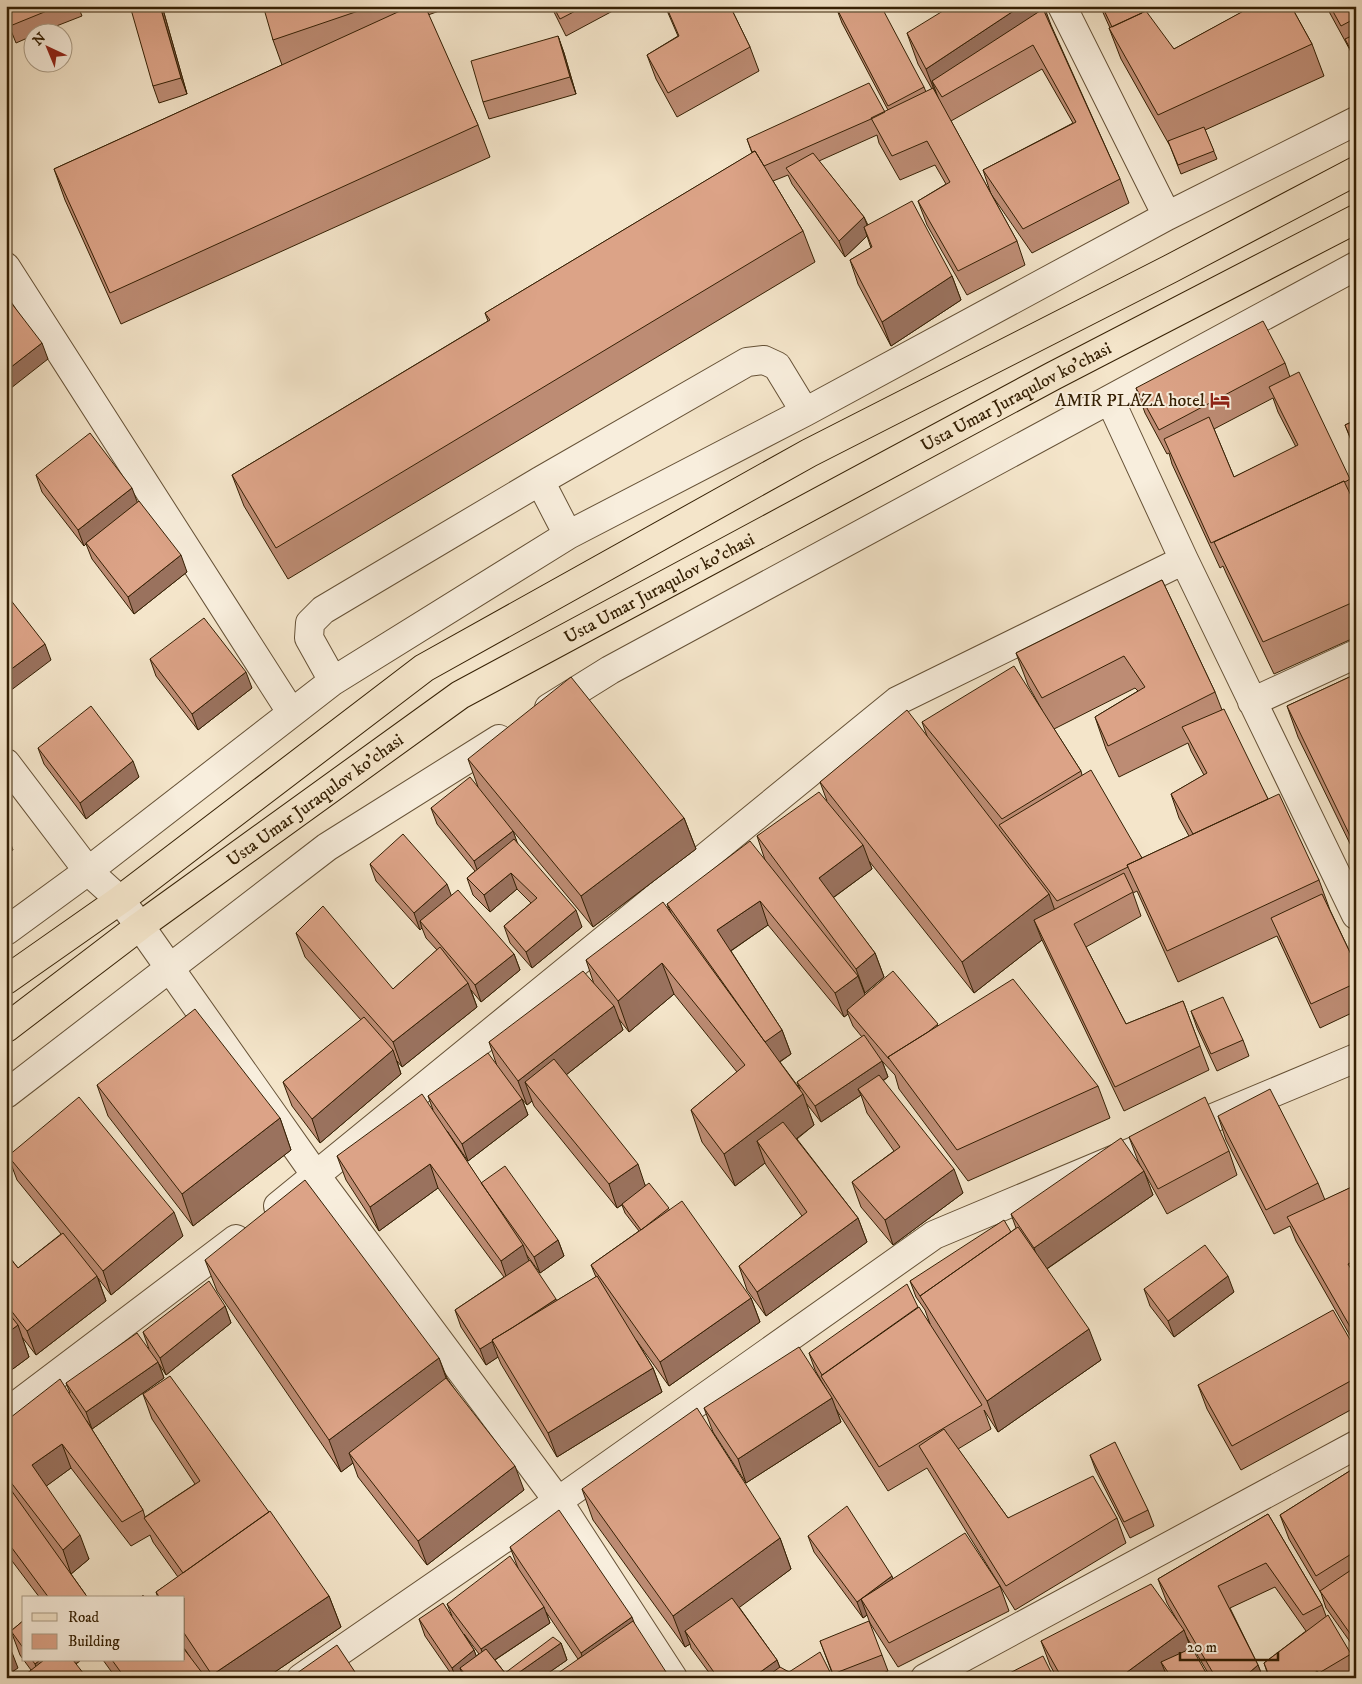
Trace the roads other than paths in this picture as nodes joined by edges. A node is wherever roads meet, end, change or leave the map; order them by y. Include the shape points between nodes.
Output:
1 (1062, 6) edge
2 (1356, 121) edge
3 (1356, 171) edge
4 (1167, 216) junction
5 (1356, 219) edge
6 (1356, 266) edge
7 (6, 268) edge
8 (1110, 400) junction
9 (806, 412) junction
10 (540, 481) junction
11 (568, 535) junction
12 (1184, 560) junction
13 (1356, 654) edge
14 (334, 681) junction
15 (1252, 702) junction
16 (291, 712) junction
17 (6, 763) edge
18 (88, 871) junction
19 (120, 900) junction
20 (1356, 915) edge
21 (140, 926) junction
22 (6, 931) edge
23 (170, 968) junction
24 (6, 980) edge
25 (6, 1028) edge
26 (1356, 1058) edge
27 (6, 1094) edge
28 (317, 1177) junction
29 (6, 1413) edge
30 (1356, 1445) edge
31 (558, 1502) junction
32 (300, 1678) edge
33 (673, 1678) edge
34 (925, 1678) edge

1 - 4 street
2 - 4 street
3 - 19 main road, Usta Umar Juraqulov ko'chasi via 809,453 424,668
4 - 9 street
5 - 21 main road, Usta Umar Juraqulov ko'chasi via 1052,376 460,695
6 - 8 street
7 - 16 street
8 - 12 street
8 - 23 street via 610,670 327,848
9 - 10 street via 777,366 764,360 747,362
9 - 11 street
10 - 11 street
10 - 14 street via 323,610 310,623 309,638
11 - 14 street
12 - 15 street
12 - 28 street via 897,701
13 - 15 street
14 - 16 street
15 - 20 street
16 - 18 street
17 - 18 street
18 - 19 street
18 - 22 street
19 - 21 street
19 - 24 main road, Usta Umar Juraqulov ko'chasi
21 - 23 street
21 - 25 main road, Usta Umar Juraqulov ko'chasi
23 - 27 street
23 - 28 street
26 - 31 street via 934,1235
28 - 29 street
28 - 31 street
30 - 34 street
31 - 32 street
31 - 33 street

